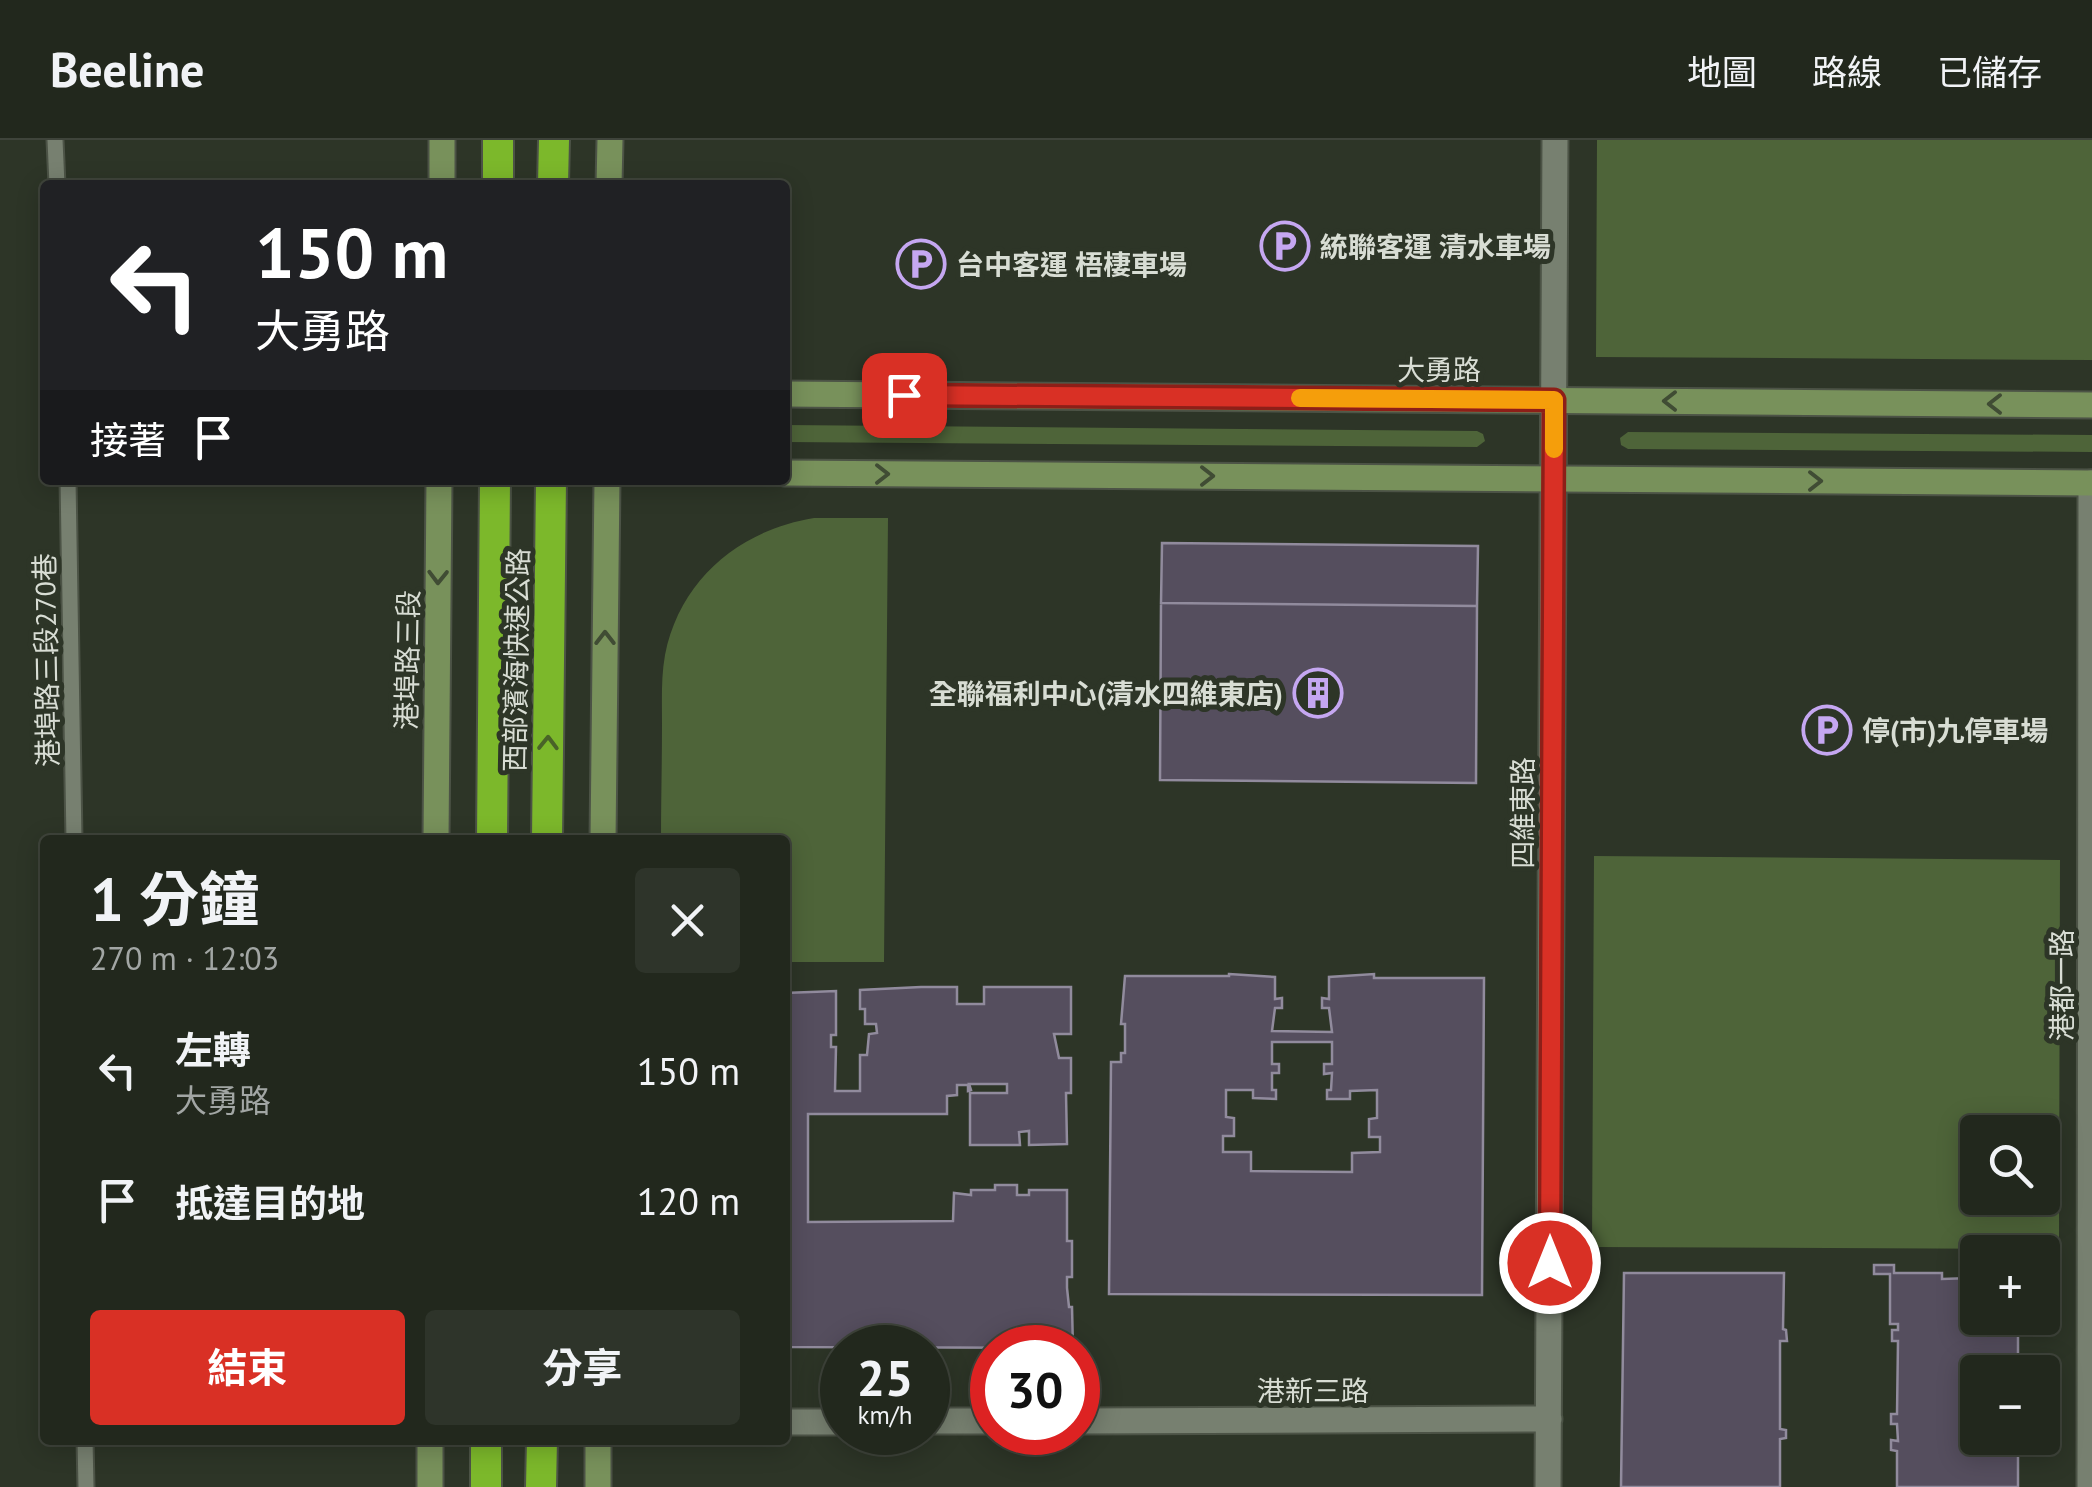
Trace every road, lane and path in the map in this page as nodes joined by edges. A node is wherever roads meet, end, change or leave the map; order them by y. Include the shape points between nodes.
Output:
1 (55, 140) edge
2 (442, 140) edge
3 (498, 140) edge
4 (554, 140) edge
5 (610, 140) edge
6 (1555, 140) edge
7 (56, 180) edge
8 (442, 180) edge
9 (498, 180) edge
10 (553, 180) edge
11 (609, 180) edge
12 (790, 394) edge
13 (1554, 400) junction
14 (2092, 404) edge
15 (790, 473) edge
16 (1554, 479) junction
17 (2092, 483) edge
18 (68, 485) edge
19 (439, 485) edge
20 (495, 485) edge
21 (550, 485) edge
22 (606, 485) edge
23 (74, 835) edge
24 (436, 835) edge
25 (492, 835) edge
26 (547, 835) edge
27 (604, 835) edge
28 (1549, 1419) junction
29 (1100, 1421) edge
30 (790, 1422) edge
31 (820, 1422) edge
32 (86, 1445) edge
33 (430, 1445) edge
34 (486, 1445) edge
35 (542, 1445) edge
36 (598, 1445) edge
37 (86, 1487) edge
38 (430, 1487) edge
39 (486, 1487) edge
40 (542, 1487) edge
41 (598, 1487) edge
42 (1548, 1487) edge
43 (2090, 1487) edge

1 - 7 lane
2 - 8 street
3 - 9 highway
4 - 10 highway
5 - 11 street
6 - 13 street, 四維東路
12 - 13 street, 大勇路
14 -> 13 street, 大勇路
13 - 16 street, 四維東路
15 -> 16 street
16 -> 17 street
16 - 28 street, 四維東路
17 - 43 street, 港都一路
18 - 23 lane, 港埠路三段270巷
19 -> 24 street, 港埠路三段
20 - 25 highway, 西部濱海快速公路
26 -> 21 highway, 西部濱海快速公路
27 -> 22 street
28 - 29 street, 港新三路
28 - 42 street, 四維東路
30 - 31 street
32 - 37 lane
33 - 38 street
34 - 39 highway
35 - 40 highway
36 - 41 street

